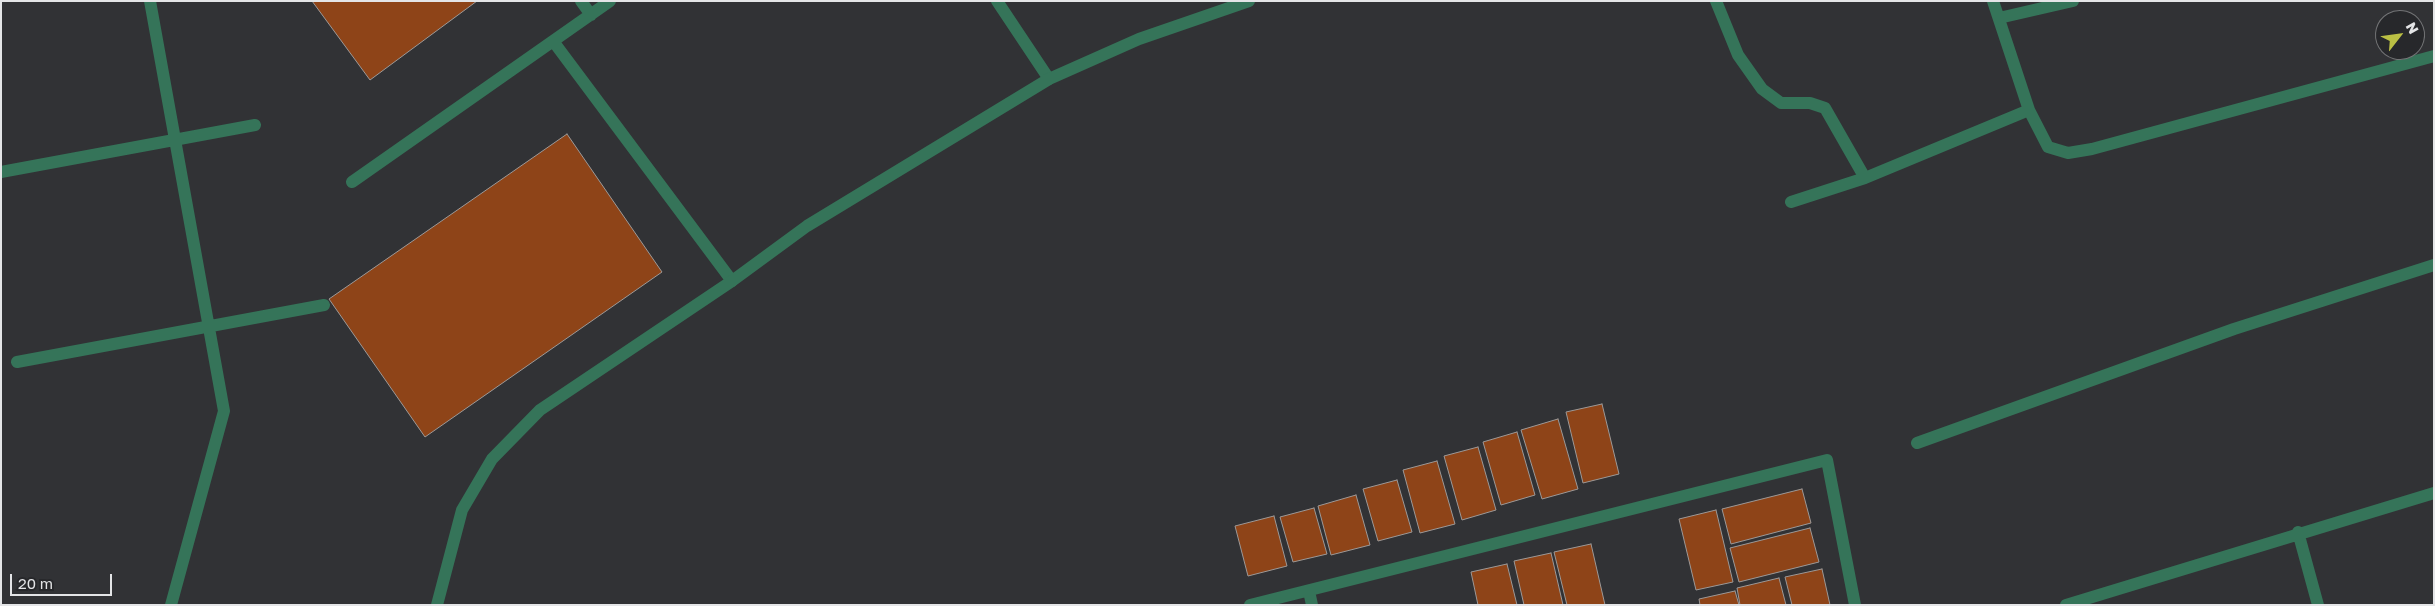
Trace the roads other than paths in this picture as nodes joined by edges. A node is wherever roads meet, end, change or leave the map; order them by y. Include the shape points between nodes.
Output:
1 (150, 1) edge
2 (581, 1) edge
3 (610, 1) edge
4 (997, 1) edge
5 (1249, 1) edge
6 (1716, 1) edge
7 (1993, 1) edge
8 (2073, 1) edge
9 (1228, 4) edge
10 (591, 15) junction
11 (1999, 18) junction
12 (553, 41) junction
13 (2434, 56) edge
14 (1049, 79) junction
15 (2029, 110) junction
16 (255, 125) dead end
17 (175, 140) junction
18 (1, 172) edge
19 (1865, 178) junction
20 (352, 182) dead end
21 (1791, 202) dead end
22 (2434, 265) edge
23 (732, 281) junction
24 (324, 305) dead end
25 (209, 326) junction
26 (17, 362) dead end
27 (1917, 443) dead end
28 (2434, 493) edge
29 (2298, 532) junction
30 (1309, 591) junction
31 (171, 605) edge
32 (438, 605) edge
33 (1250, 605) edge
34 (1312, 605) edge
35 (1855, 605) edge
36 (2066, 605) edge
37 (2318, 605) edge

1 - 17 street
2 - 10 street
3 - 10 street
4 - 14 street
5 - 9 street
6 - 19 street via 1738,55 1762,90 1781,103 1810,103 1826,108
7 - 11 street
8 - 11 street
9 - 14 street
10 - 12 street
11 - 15 street
12 - 20 street
12 - 23 street
13 - 15 street via 2068,153 2048,147
14 - 23 street via 807,226
15 - 19 street
16 - 17 street
17 - 18 street
17 - 25 street
19 - 21 street
22 - 27 street via 2234,329
23 - 32 street via 540,410 492,459 462,510
24 - 25 street
25 - 26 street
25 - 31 street via 224,411
28 - 29 street
29 - 36 street
29 - 37 street
30 - 33 street
30 - 34 street
30 - 35 street via 1827,460

